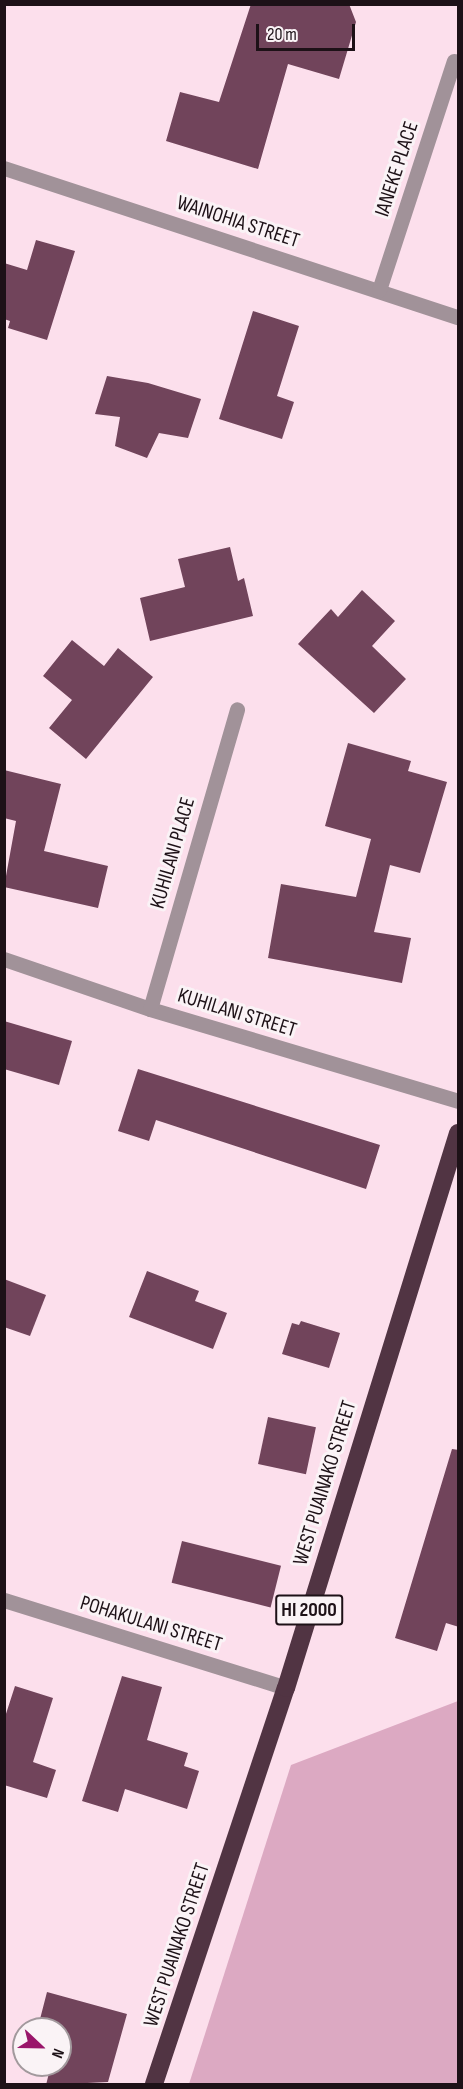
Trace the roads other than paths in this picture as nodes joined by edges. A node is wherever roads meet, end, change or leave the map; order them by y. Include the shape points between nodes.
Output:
1 (454, 61) dead end
2 (4, 168) edge
3 (380, 290) junction
4 (459, 317) edge
5 (237, 709) dead end
6 (4, 958) edge
7 (150, 1009) junction
8 (459, 1101) edge
9 (459, 1133) edge
10 (4, 1600) edge
11 (286, 1688) junction
12 (154, 2085) edge

1 - 3 street, IANEKE PLACE
2 - 3 street, WAINOHIA STREET
3 - 4 street, WAINOHIA STREET
5 - 7 street, KUHILANI PLACE
6 - 7 street, KUHILANI STREET
7 - 8 street, KUHILANI STREET
9 - 11 highway, WEST PUAINAKO STREET / HI 2000
10 - 11 street, POHAKULANI STREET
11 - 12 highway, WEST PUAINAKO STREET / HI 2000

